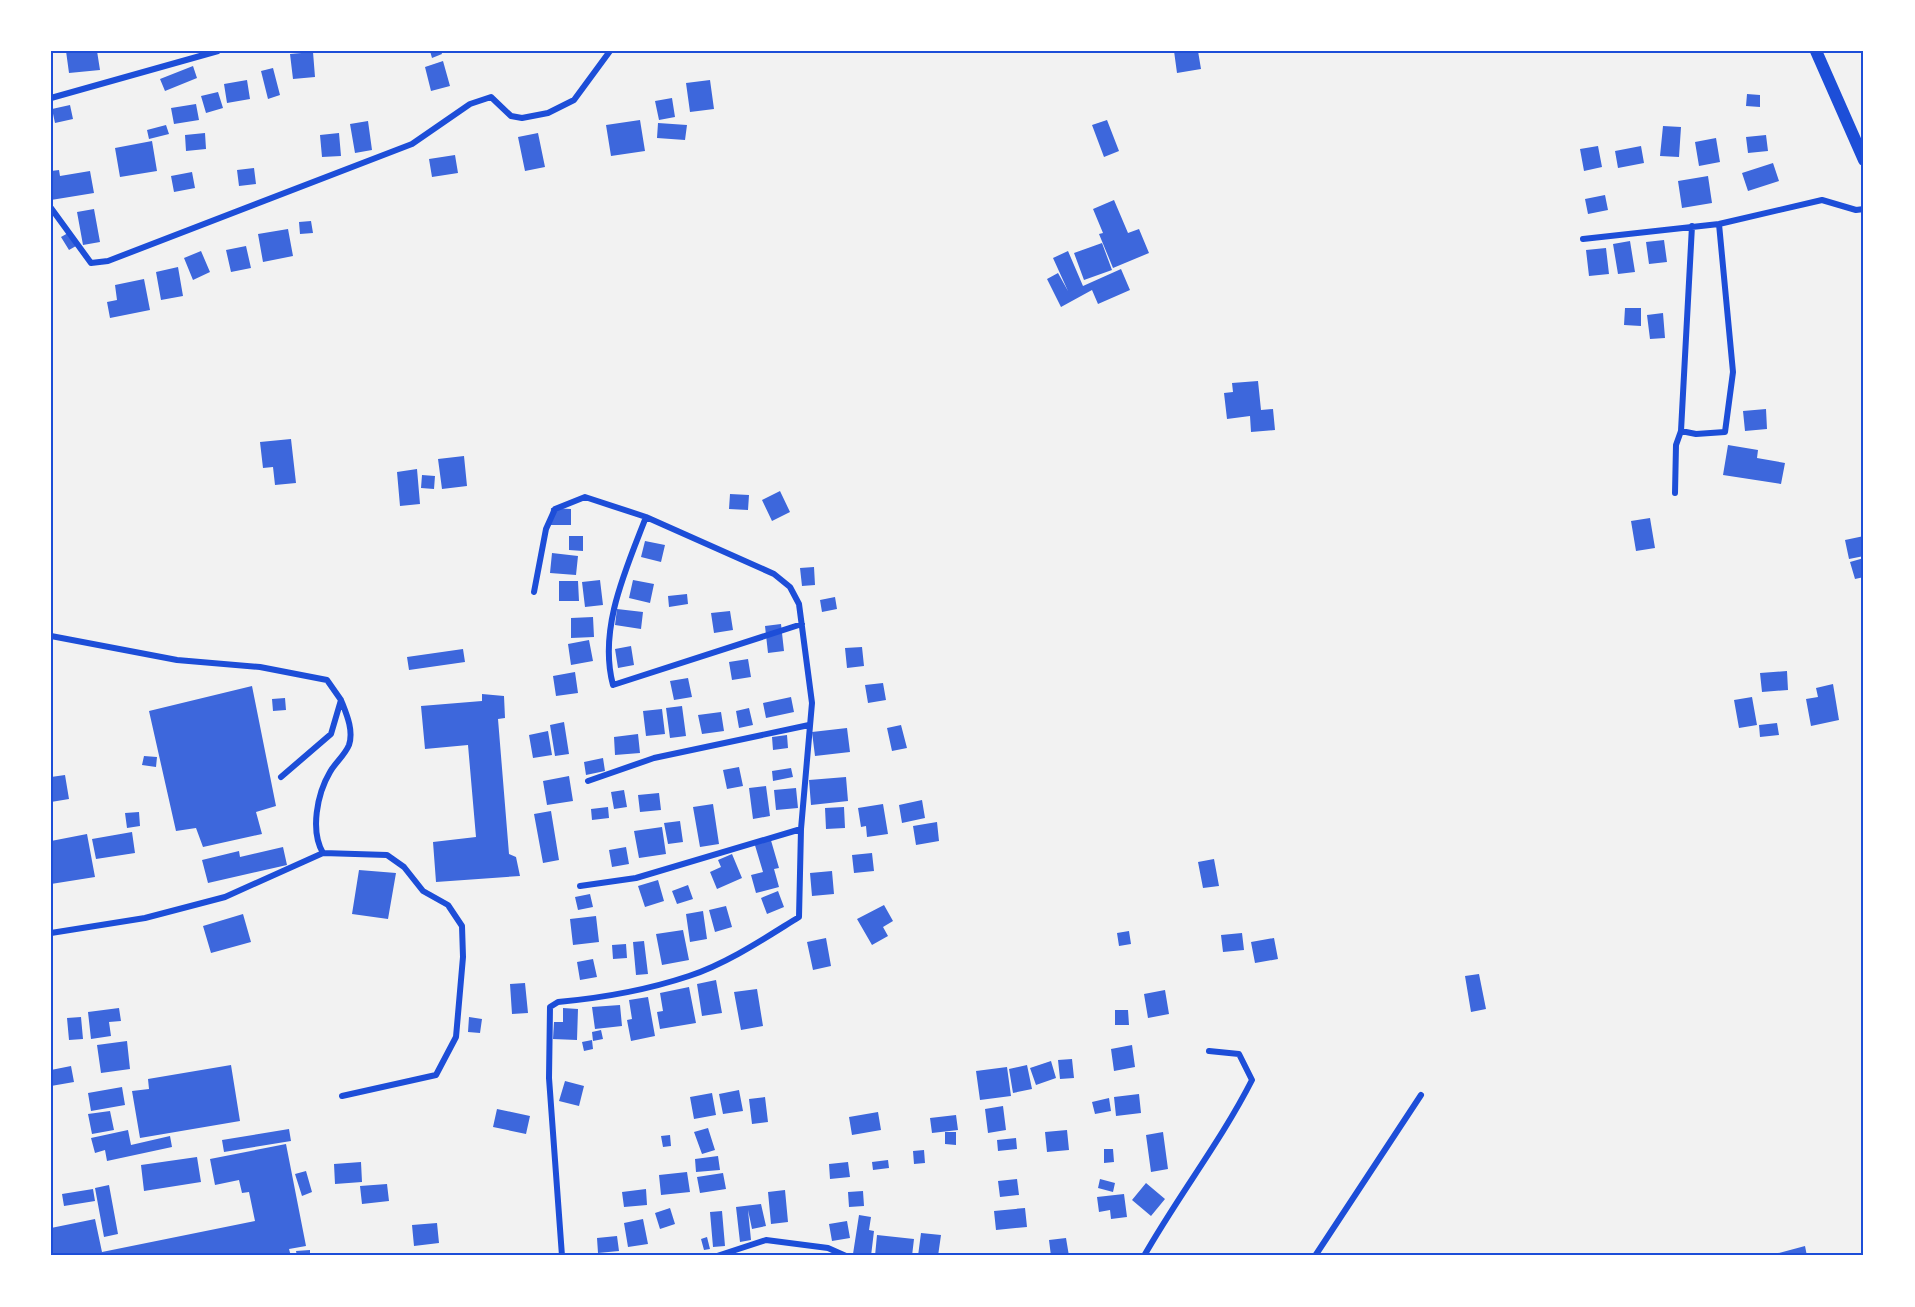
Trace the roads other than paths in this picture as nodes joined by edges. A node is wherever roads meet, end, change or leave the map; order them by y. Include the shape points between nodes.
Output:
1 (218, 51) edge
2 (610, 51) edge
3 (1816, 51) edge
4 (51, 98) edge
5 (1864, 160) edge
6 (51, 208) edge
7 (1864, 208) edge
8 (1719, 224) junction
9 (1692, 226) junction
10 (1583, 239) dead end
11 (1681, 431) junction
12 (1676, 493) dead end
13 (646, 516) junction
14 (534, 592) dead end
15 (802, 624) junction
16 (51, 636) edge
17 (341, 700) junction
18 (809, 725) junction
19 (281, 777) dead end
20 (588, 781) dead end
21 (801, 829) junction
22 (323, 853) junction
23 (580, 886) dead end
24 (51, 933) edge
25 (1209, 1051) dead end
26 (1422, 1095) dead end
27 (342, 1096) dead end
28 (828, 1248) junction
29 (562, 1256) edge
30 (717, 1256) edge
31 (827, 1256) edge
32 (846, 1256) edge
33 (1144, 1256) edge
34 (1316, 1256) edge

1 - 4 street
2 - 6 street via 574,100 548,114 511,116 492,97 470,104 412,144 108,261 91,263
3 - 5 main road
7 - 8 street via 1856,210 1822,200
8 - 9 street
8 - 11 street via 1733,372 1725,432
9 - 10 street
9 - 11 street
11 - 12 street via 1676,446
13 - 14 street via 585,497 555,508 546,529
13 - 15 street via 774,574 795,595
13 - 15 street via 616,596 608,665 613,685
15 - 18 street via 812,703
16 - 17 street via 177,660 260,667 327,680
17 - 19 street via 331,734
17 - 22 street via 350,722 349,745 329,773 320,795 317,844
18 - 20 street via 654,758
18 - 21 street
21 - 23 street via 636,878
21 - 29 street via 799,917 691,975 628,992 558,1002 550,1007 549,1078
22 - 24 street via 225,897 146,918
22 - 27 street via 387,855 404,867 423,891 448,905 462,926 456,1037 436,1075
25 - 33 street via 1239,1054 1252,1080 1234,1116
26 - 34 street
28 - 30 street via 766,1240
28 - 31 street
28 - 32 street

